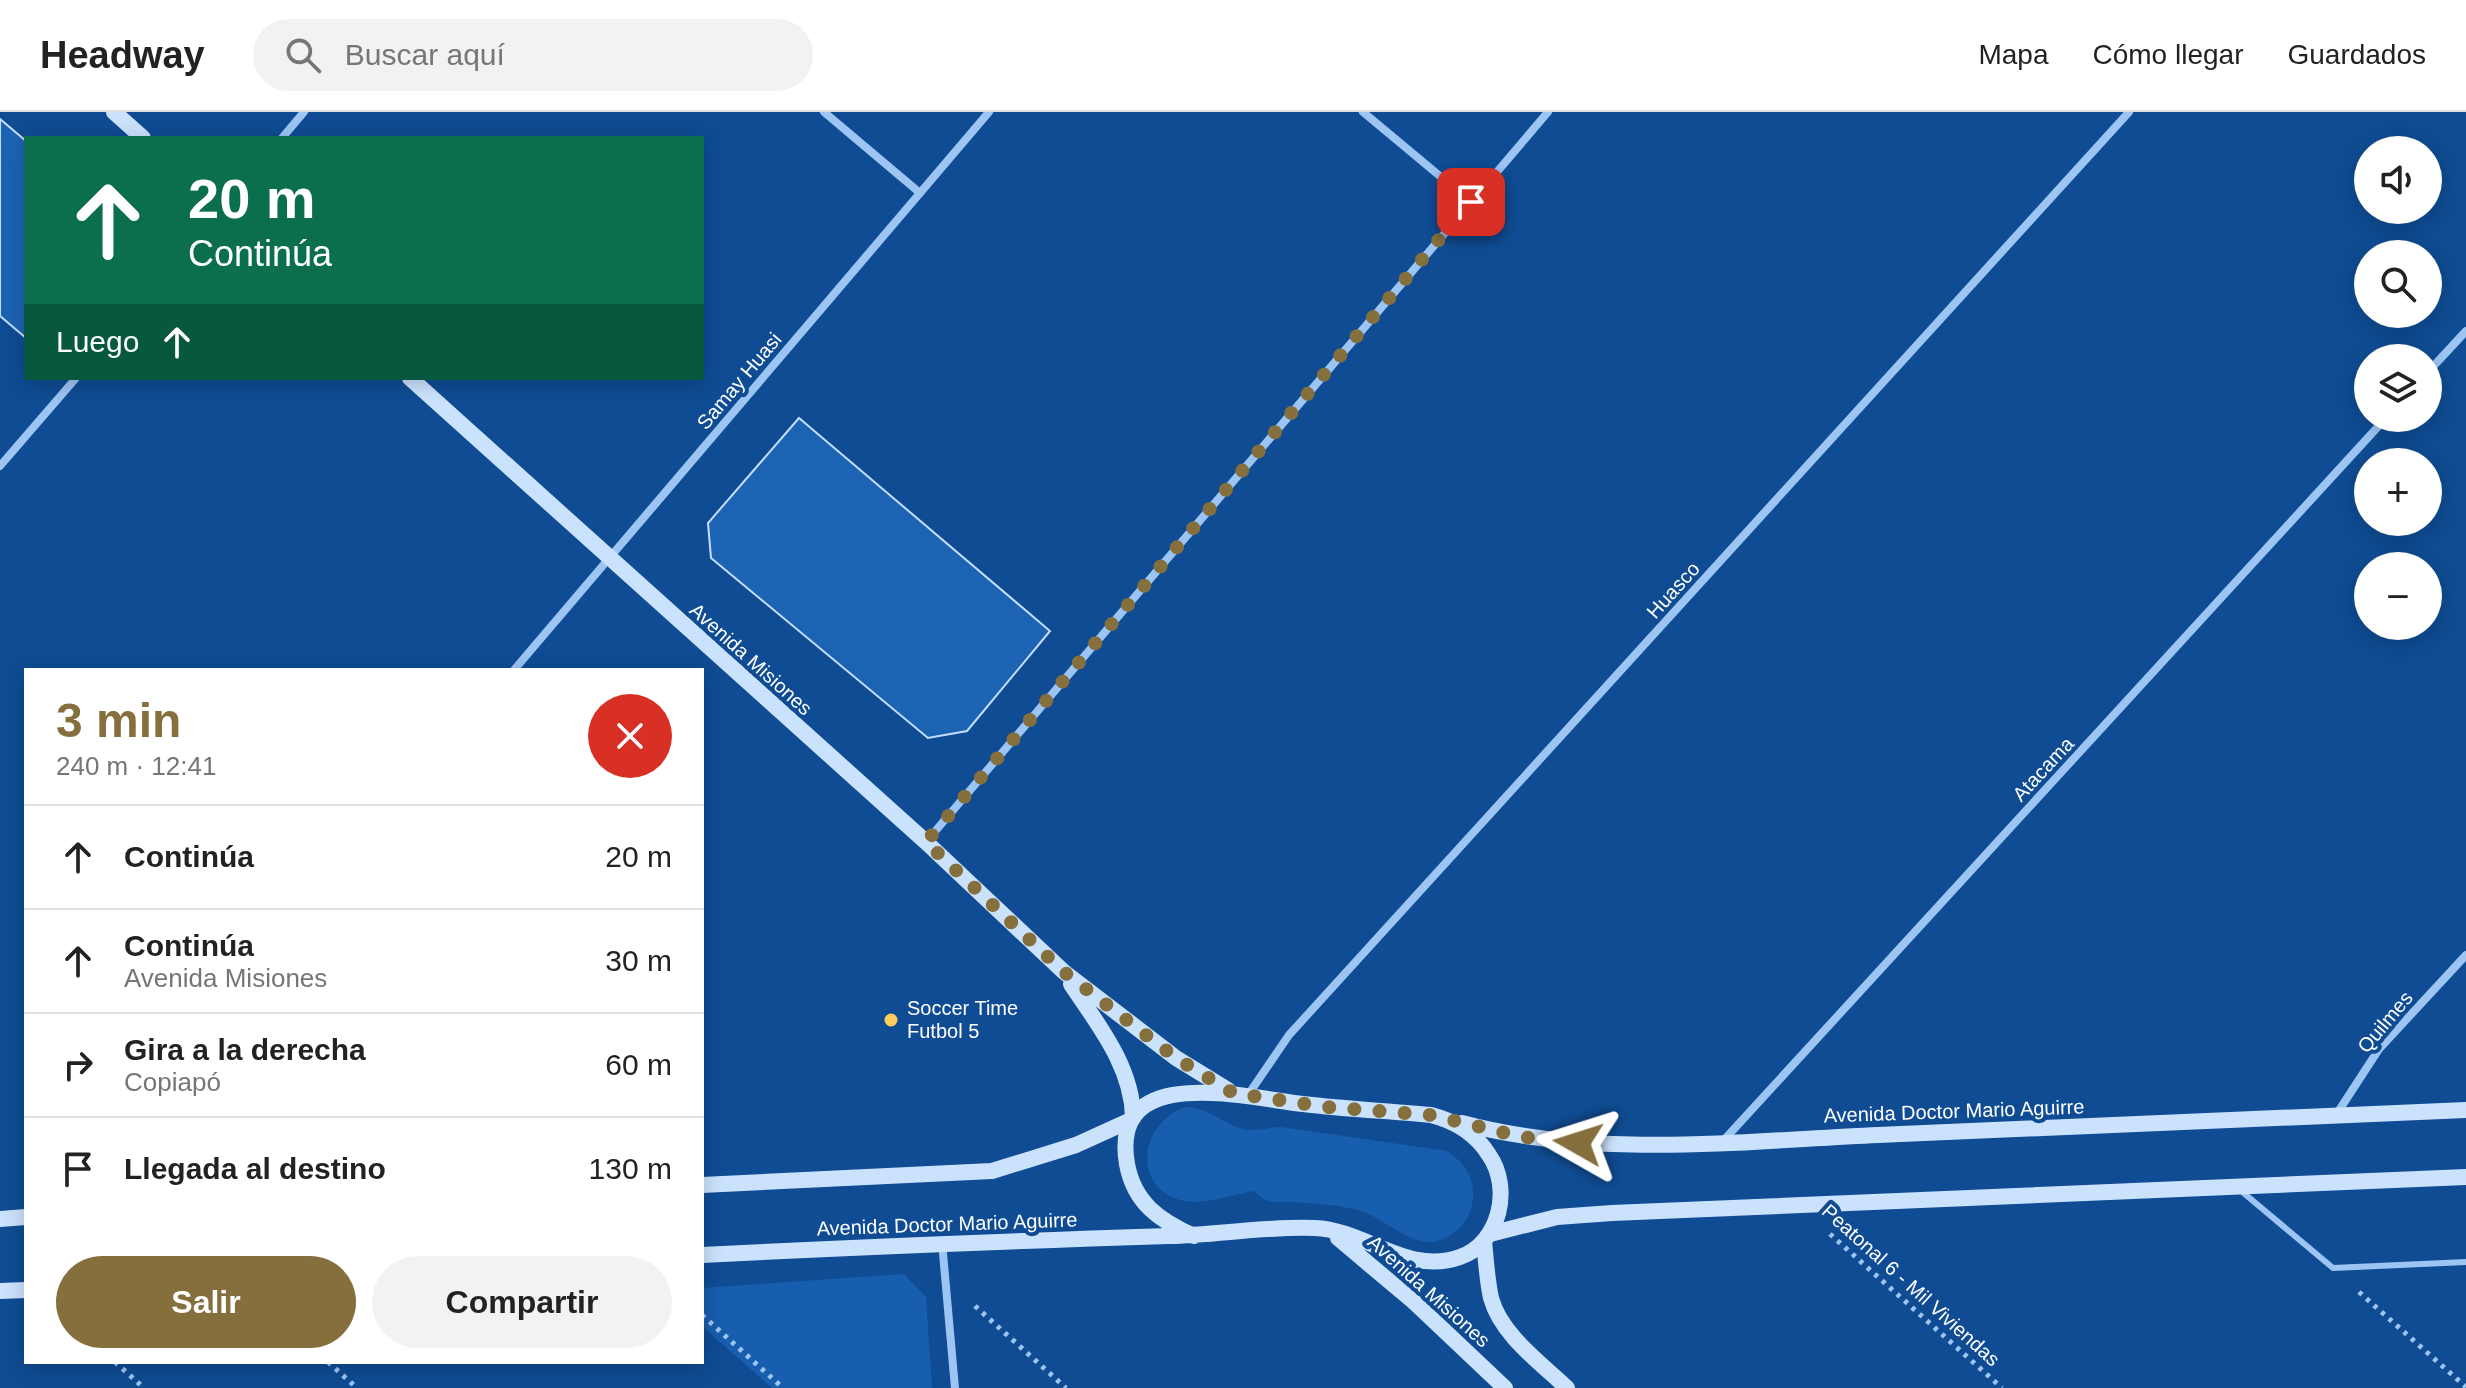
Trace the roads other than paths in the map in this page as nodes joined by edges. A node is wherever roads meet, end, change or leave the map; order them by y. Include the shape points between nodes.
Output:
1 (114, 112) edge
2 (304, 112) edge
3 (824, 112) edge
4 (989, 112) edge
5 (1363, 112) edge
6 (1548, 112) edge
7 (2129, 112) edge
8 (141, 136) edge
9 (284, 136) edge
10 (920, 193) junction
11 (1471, 202) junction
12 (2466, 331) edge
13 (2442, 357) edge
14 (74, 380) edge
15 (412, 380) edge
16 (2373, 432) edge
17 (0, 466) edge
18 (609, 558) junction
19 (516, 668) edge
20 (926, 842) junction
21 (2466, 955) edge
22 (1064, 972) junction
23 (1240, 1094) junction
24 (2466, 1110) edge
25 (2336, 1115) junction
26 (1132, 1118) junction
27 (1447, 1119) junction
28 (1723, 1141) junction
29 (2466, 1177) edge
30 (704, 1185) edge
31 (2237, 1188) junction
32 (24, 1217) edge
33 (0, 1219) edge
34 (1323, 1229) junction
35 (1194, 1236) junction
36 (1487, 1238) junction
37 (942, 1242) junction
38 (704, 1255) edge
39 (2466, 1262) edge
40 (24, 1290) edge
41 (0, 1291) edge
42 (955, 1388) edge
43 (1505, 1388) edge
44 (1567, 1388) edge

1 - 8 main road
2 - 9 street
3 - 10 street
4 - 10 street, Samay Huasi
5 - 11 street
6 - 11 street
7 - 23 street, Huasco
10 - 18 street, Samay Huasi
11 - 20 street
12 - 13 street
14 - 17 street
15 - 18 main road, Avenida Misiones
16 - 28 street, Atacama
18 - 19 street, Samay Huasi
18 - 20 main road, Avenida Misiones
20 - 22 main road, Avenida Misiones
21 - 25 street, Quilmes via 2379,1049
22 - 23 main road, Avenida Misiones via 1176,1058
22 - 26 main road, Avenida Misiones via 1123,1068
23 - 26 main road via 1166,1097
23 - 27 main road, Avenida Doctor Mario Aguirre
24 - 25 main road, Avenida Doctor Mario Aguirre
25 - 28 main road, Avenida Doctor Mario Aguirre
26 - 30 main road via 1076,1145 992,1171
26 - 35 main road, Avenida Misiones via 1125,1141 1138,1196 1166,1223
27 - 28 main road, Avenida Doctor Mario Aguirre via 1559,1142
27 - 36 main road via 1479,1141 1498,1171 1500,1206
29 - 31 main road
31 - 36 main road via 1557,1217
31 - 39 lane via 2333,1268
32 - 33 main road
34 - 35 main road, Avenida Doctor Mario Aguirre
34 - 36 main road via 1422,1261 1459,1258
34 - 43 main road, Avenida Misiones via 1372,1265
35 - 37 main road, Avenida Doctor Mario Aguirre
36 - 44 main road, Avenida Misiones via 1491,1299 1499,1316
37 - 38 main road, Avenida Doctor Mario Aguirre
37 - 42 street
40 - 41 main road

